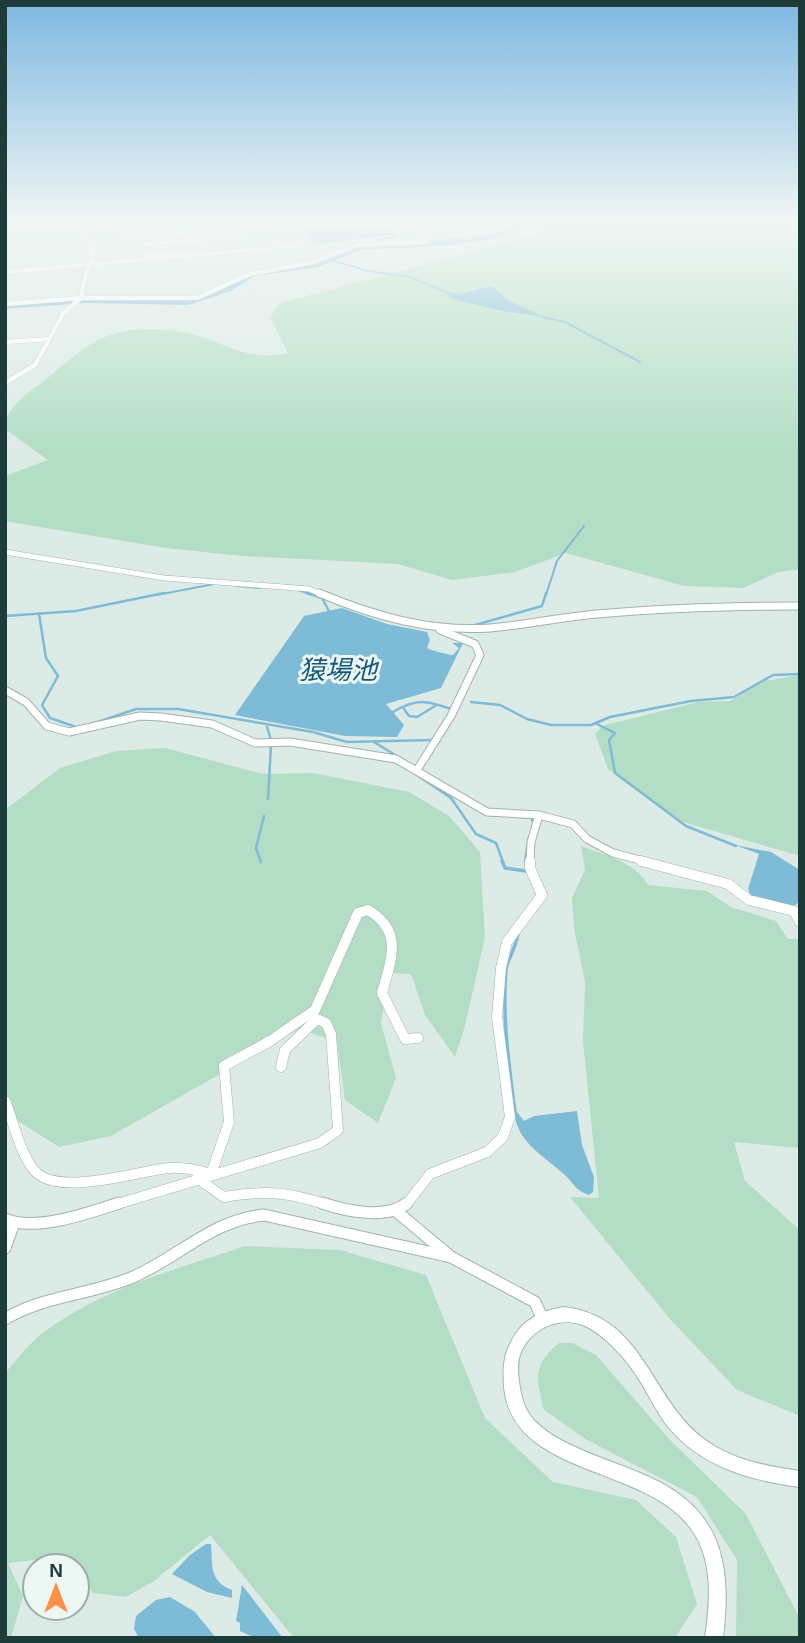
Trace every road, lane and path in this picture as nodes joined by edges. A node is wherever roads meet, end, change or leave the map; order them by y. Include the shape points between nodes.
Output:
1 (157, 299) edge
2 (79, 300) junction
3 (5, 304) edge
4 (50, 338) junction
5 (5, 342) edge
6 (5, 383) edge
7 (5, 552) edge
8 (800, 606) edge
9 (433, 627) junction
10 (5, 690) edge
11 (413, 768) junction
12 (539, 815) junction
13 (800, 922) edge
14 (418, 1038) dead end
15 (281, 1067) dead end
16 (5, 1101) edge
17 (211, 1174) junction
18 (197, 1178) junction
19 (396, 1211) junction
20 (10, 1221) edge
21 (5, 1248) edge
22 (451, 1257) junction
23 (5, 1318) edge
24 (543, 1320) junction
25 (800, 1479) edge
26 (713, 1638) edge

1 - 2 street
2 - 3 street
2 - 4 street via 63,314
4 - 5 street
4 - 6 street via 35,365
7 - 9 street via 164,578 309,589 375,616
8 - 9 street via 724,606 595,614 489,628
9 - 11 street via 475,644 481,652 454,710
10 - 11 street via 26,702 47,726 69,733 140,716 161,717 212,724 255,743 290,742 370,753
11 - 12 street via 487,812
12 - 13 street via 573,824 587,839 613,853 728,884 749,900 794,911
12 - 19 street via 530,867 542,895 507,942 501,968 497,1017 510,1117 503,1136 487,1152 430,1174
14 - 17 street via 405,1039 382,993 392,956 391,932 368,910 358,913 316,1010 224,1066 229,1122
15 - 17 street via 285,1050 317,1019 326,1023 331,1034 338,1130 320,1143
16 - 17 street via 27,1157 37,1173 51,1180 76,1182 199,1167
17 - 18 street
18 - 19 street via 224,1198 260,1191 292,1193 345,1211
18 - 20 street via 70,1220
19 - 22 street
20 - 21 street
22 - 23 street via 264,1215 245,1215 135,1276 45,1297
22 - 24 street via 535,1302
24 - 25 street via 574,1315 608,1331 630,1354 672,1419 711,1456 764,1475
24 - 26 street via 514,1344 509,1376 514,1408 550,1445 652,1486 696,1520 719,1581

